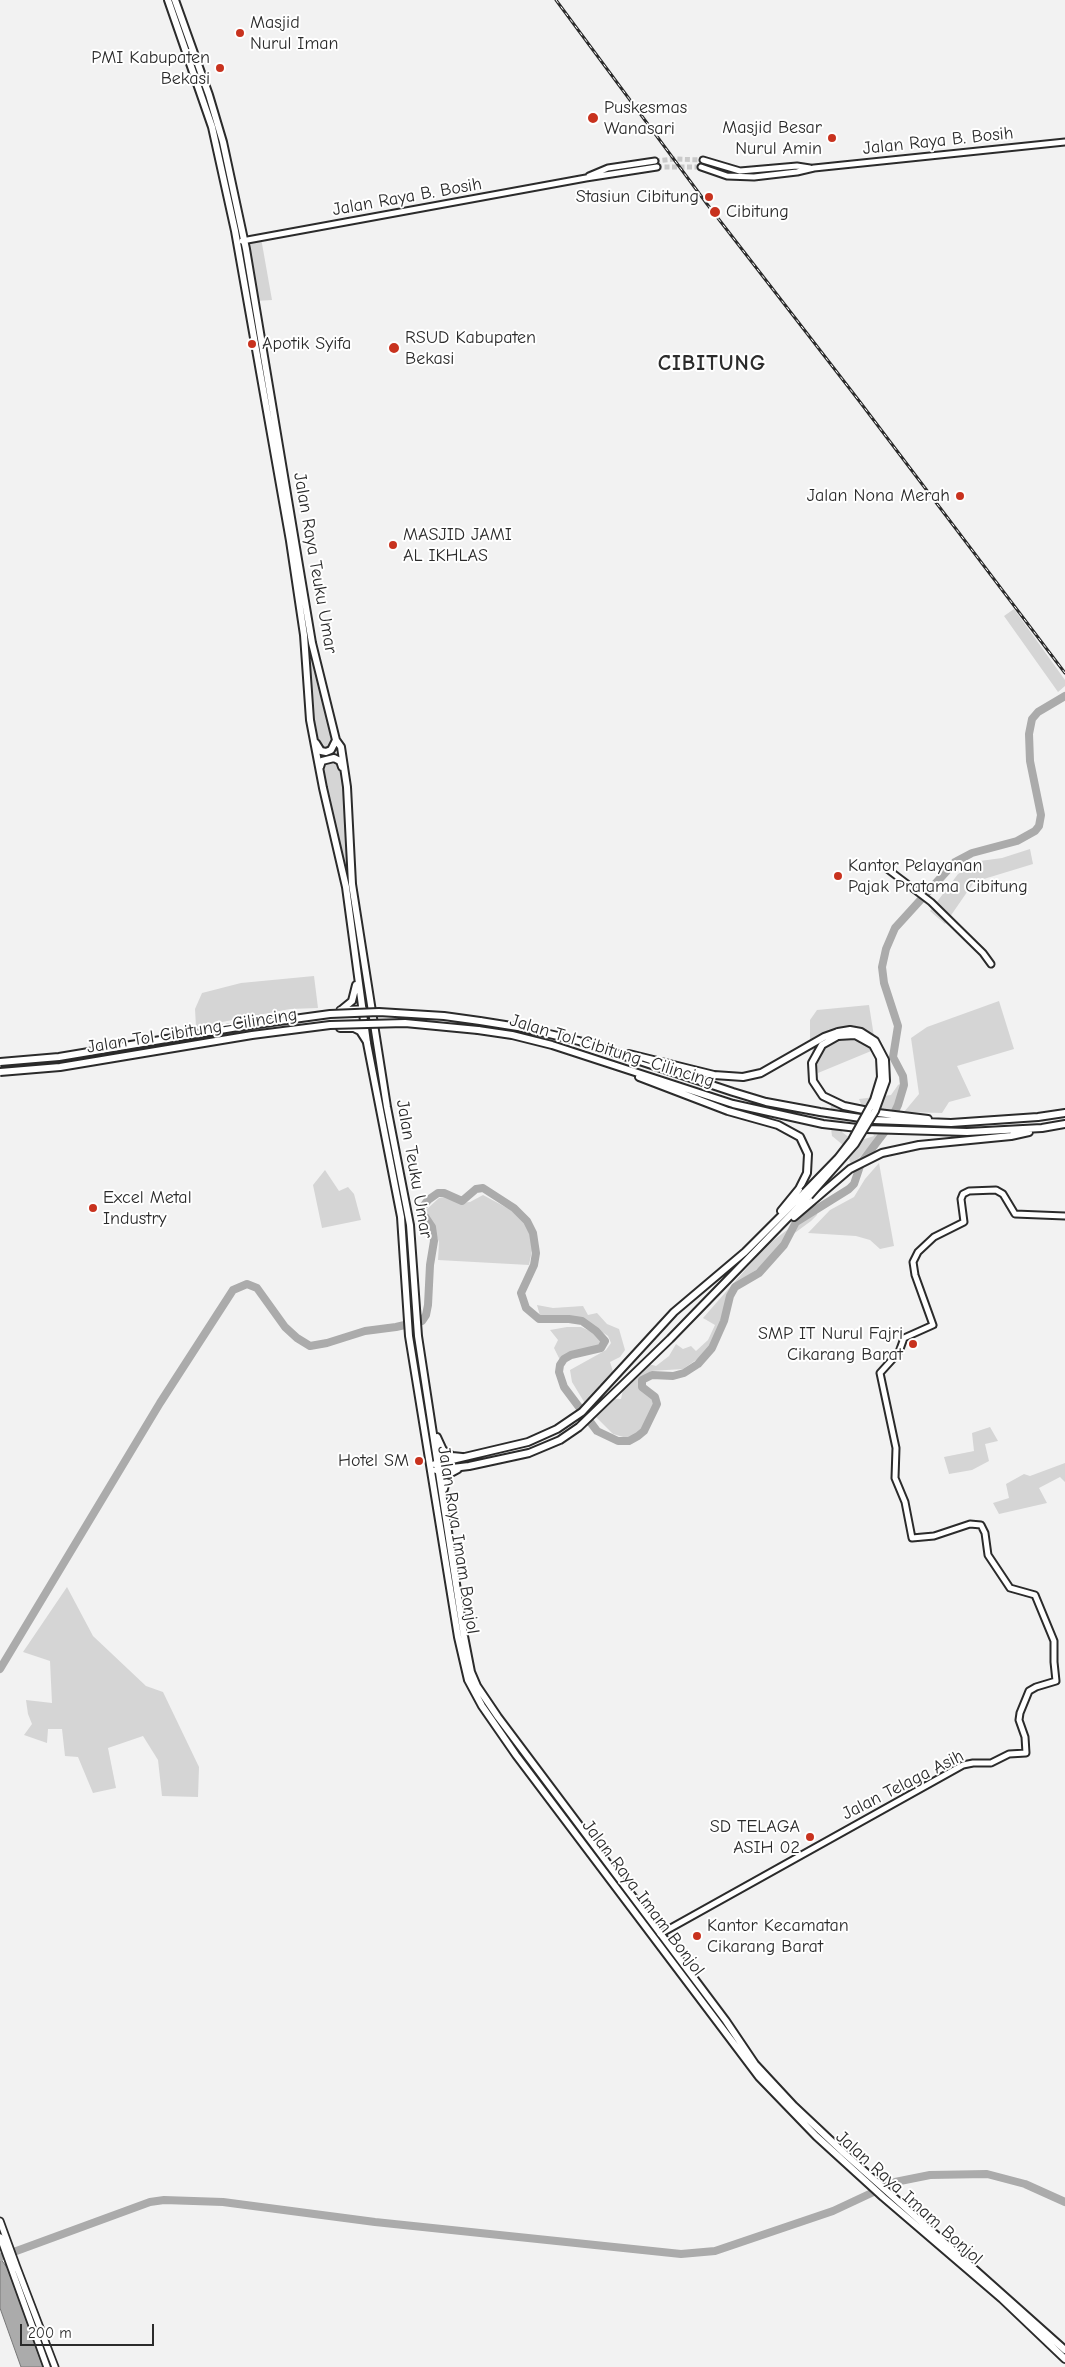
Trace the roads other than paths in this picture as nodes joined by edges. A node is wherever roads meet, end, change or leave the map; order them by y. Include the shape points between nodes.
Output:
1 (168, 0) edge
2 (175, 0) edge
3 (184, 36) junction
4 (215, 126) junction
5 (1065, 142) edge
6 (702, 160) tunnel mouth
7 (655, 161) tunnel mouth
8 (657, 167) tunnel mouth
9 (701, 167) tunnel mouth
10 (814, 168) junction
11 (586, 178) junction
12 (236, 236) junction
13 (245, 242) junction
14 (256, 330) junction
15 (269, 407) junction
16 (336, 740) junction
17 (315, 743) junction
18 (343, 768) junction
19 (319, 769) junction
20 (886, 868) dead end
21 (991, 964) dead end
22 (357, 977) junction
23 (372, 1007) joint
24 (363, 1009) junction
25 (342, 1010) junction
26 (374, 1014) junction
27 (366, 1027) junction
28 (340, 1028) junction
29 (838, 1034) junction
30 (580, 1041) junction
31 (368, 1043) junction
32 (586, 1056) junction
33 (0, 1063) edge
34 (0, 1072) edge
35 (1065, 1113) edge
36 (926, 1121) junction
37 (1065, 1124) edge
38 (1042, 1128) junction
39 (390, 1141) junction
40 (809, 1196) junction
41 (1065, 1216) edge
42 (762, 1234) junction
43 (410, 1336) joint
44 (418, 1336) joint
45 (432, 1422) junction
46 (469, 1458) junction
47 (469, 1466) junction
48 (435, 1467) junction
49 (444, 1506) junction
50 (584, 1838) junction
51 (660, 1934) junction
52 (723, 2023) junction
53 (886, 2195) junction
54 (0, 2221) edge
55 (0, 2238) edge
56 (6, 2246) junction
57 (13, 2263) junction
58 (29, 2294) junction
59 (22, 2297) junction
60 (1065, 2350) edge
61 (1065, 2359) edge
62 (47, 2367) edge
63 (55, 2367) edge

1 - 3 highway
2 - 3 highway
3 - 4 highway
4 - 12 highway, Jalan Raya Teuku Umar
4 - 13 highway, Jalan Raya Teuku Umar
5 - 10 street, Jalan Raya B. Bosih
6 - 10 street via 740,171 797,166
7 - 11 street via 608,168
8 - 11 street
9 - 10 street via 740,178
11 - 13 street, Jalan Raya B. Bosih
12 - 13 street
12 - 14 highway, Jalan Raya Teuku Umar
13 - 14 highway, Jalan Raya Teuku Umar
14 - 15 highway, Jalan Raya Teuku Umar
15 - 16 highway, Jalan Raya Teuku Umar via 312,643
15 - 17 highway, Jalan Raya Teuku Umar via 302,618 310,720
16 - 17 highway via 331,750 326,752
16 - 18 highway, Jalan Raya Teuku Umar via 341,748
17 - 19 highway, Jalan Raya Teuku Umar
18 - 19 highway via 334,758 322,761
18 - 23 highway, Jalan Raya Teuku Umar via 352,884
19 - 22 highway, Jalan Raya Teuku Umar via 346,887
20 - 21 street via 918,891
22 - 24 highway, Jalan Raya Teuku Umar
22 - 25 highway via 352,1001
23 - 26 highway, Jalan Teuku Umar
24 - 25 main road
24 - 27 highway, Jalan Teuku Umar
25 - 33 main road via 99,1052
26 - 27 highway
26 - 39 highway, Jalan Teuku Umar
27 - 28 main road
27 - 31 highway, Jalan Teuku Umar
28 - 31 highway via 360,1030
28 - 34 main road via 292,1028
29 - 30 highway via 824,1037 761,1073 743,1077 714,1075
29 - 36 highway via 815,1055 812,1070 816,1087 823,1096 878,1113
29 - 40 highway, bridge via 850,1030 861,1032 875,1041 885,1060 886,1081 875,1111 856,1144
30 - 33 highway, Jalan Tol Cibitung–Cilincing, bridge via 480,1021 379,1012 330,1014 59,1057
30 - 36 highway, Jalan Tol Cibitung–Cilincing via 766,1102 874,1120
31 - 39 highway, Jalan Teuku Umar
32 - 34 highway, Jalan Tol Cibitung–Cilincing, bridge via 512,1035 478,1030 405,1023 330,1025 60,1067
32 - 38 highway, Jalan Tol Cibitung–Cilincing via 733,1104 822,1124 919,1132
32 - 42 highway via 728,1111 778,1125 800,1137 808,1154 805,1179
35 - 36 highway, Jalan Tol Cibitung–Cilincing via 1038,1118 951,1123
37 - 38 highway, Jalan Tol Cibitung–Cilincing
38 - 40 highway via 1011,1136 902,1148 867,1160
39 - 43 highway, Jalan Teuku Umar via 402,1228
39 - 44 highway, Jalan Teuku Umar via 410,1225
40 - 42 highway
40 - 47 highway via 579,1427 537,1450
41 - 51 street, Jalan Telaga Asih via 1015,1214 997,1190 963,1194 964,1222 934,1237 918,1252 913,1262 933,1325 904,1338 899,1352 880,1372 896,1448 894,1478 905,1502 912,1538 934,1536 970,1524 981,1525 988,1556 1010,1588 1034,1595 1054,1641 1056,1681 1029,1691 1020,1714 1026,1753 1009,1754 991,1763 963,1765
42 - 46 highway via 674,1312 596,1398 570,1420 528,1442
43 - 48 highway, Jalan Raya Imam Bonjol
44 - 45 highway, Jalan Raya Imam Bonjol
45 - 46 highway via 443,1450 452,1456
45 - 48 highway, Jalan Raya Imam Bonjol
46 - 48 highway
47 - 48 highway
47 - 49 highway via 447,1475
48 - 49 highway, Jalan Raya Imam Bonjol
48 - 50 highway, Jalan Raya Imam Bonjol via 458,1637 468,1680 516,1755
49 - 50 highway, Jalan Raya Imam Bonjol via 471,1672 477,1686
50 - 51 highway, Jalan Raya Imam Bonjol
50 - 52 highway, Jalan Raya Imam Bonjol
51 - 52 highway, Jalan Raya Imam Bonjol
52 - 53 highway, Jalan Raya Imam Bonjol via 759,2077 789,2109
53 - 60 highway, Jalan Raya Imam Bonjol
53 - 61 highway, Jalan Raya Imam Bonjol
54 - 56 main road
55 - 56 main road
56 - 57 main road
57 - 58 main road
57 - 59 main road
58 - 59 main road
58 - 63 main road
59 - 62 main road

